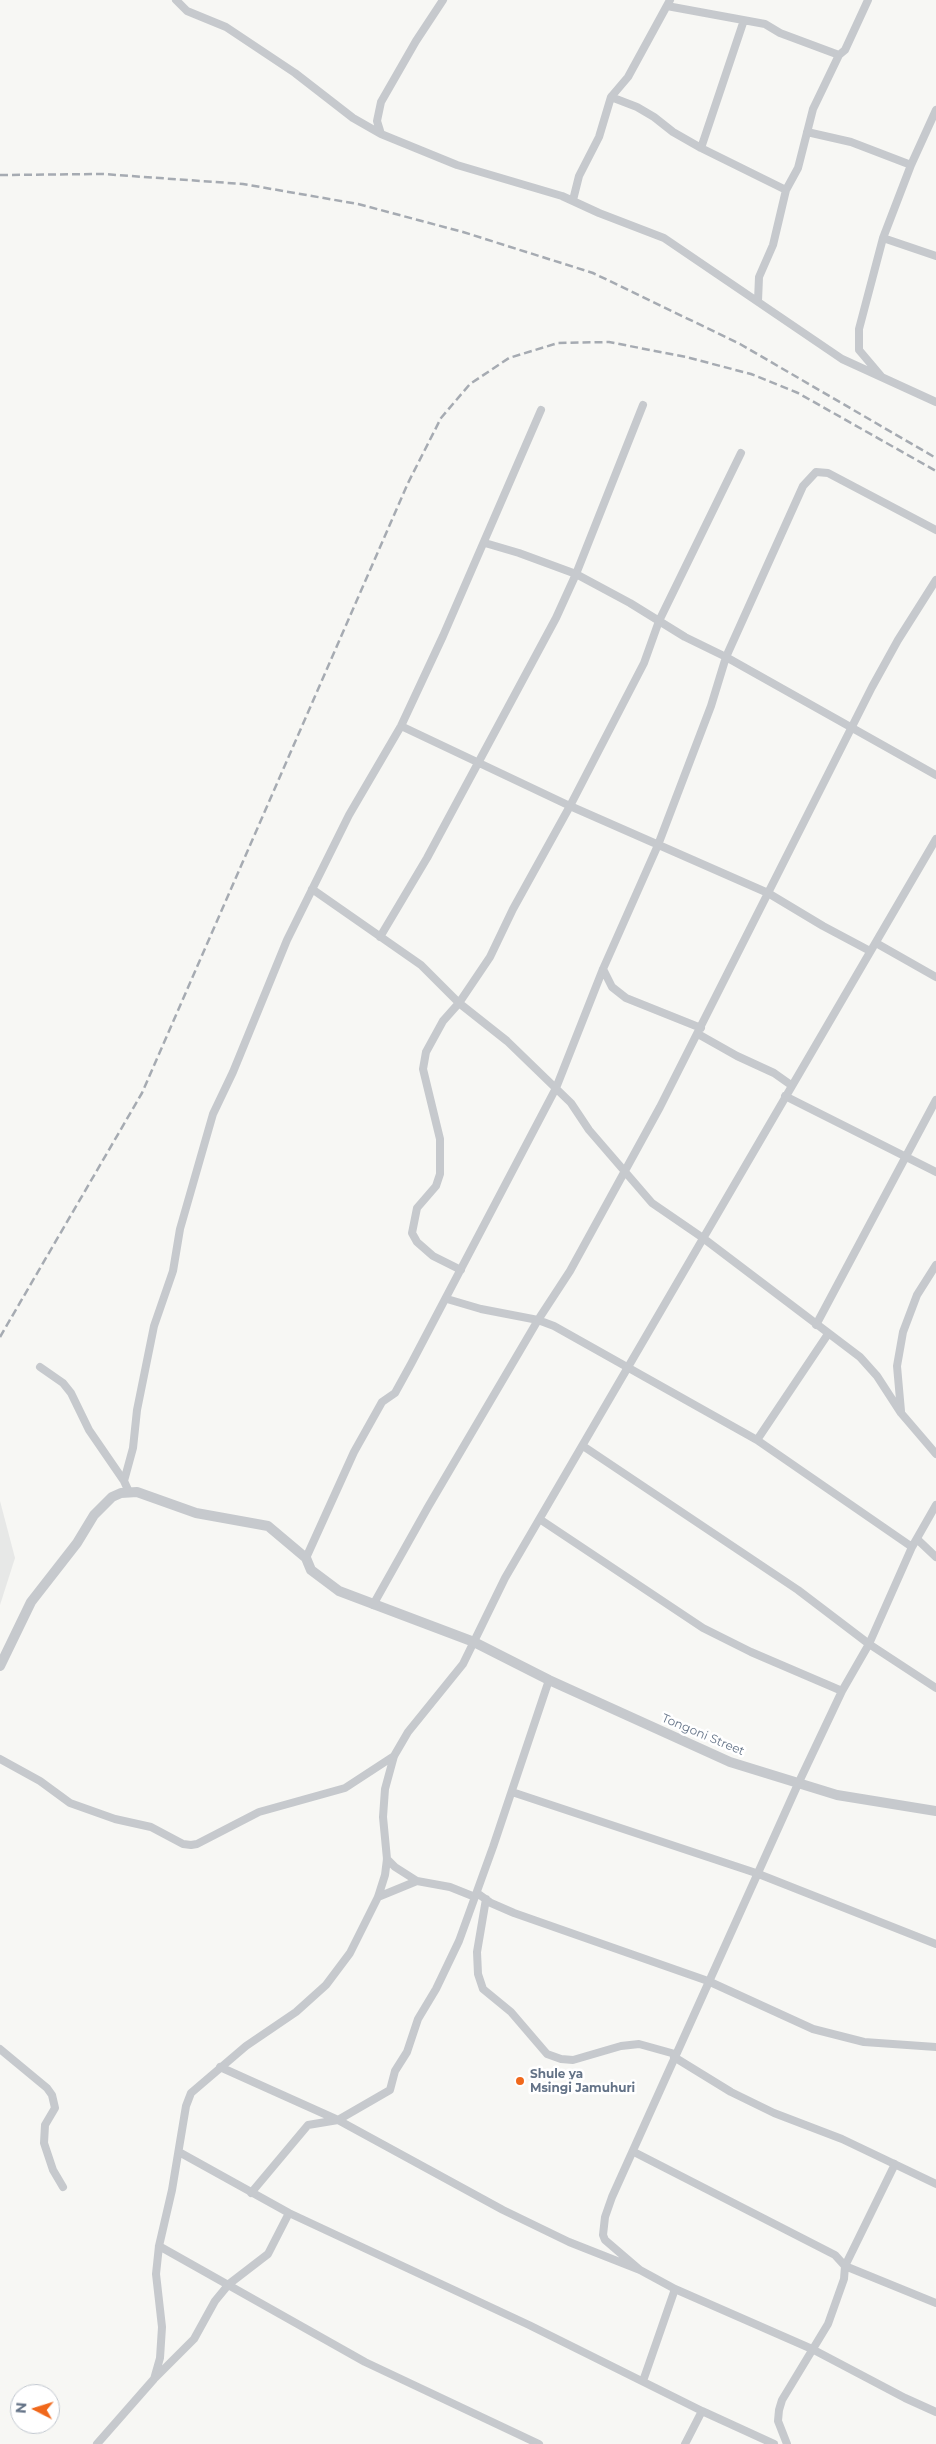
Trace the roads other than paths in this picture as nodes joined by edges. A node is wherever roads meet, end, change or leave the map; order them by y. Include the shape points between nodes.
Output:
1 (176, 0) edge
2 (443, 0) edge
3 (868, 0) edge
4 (669, 3) edge
5 (744, 20) junction
6 (839, 54) junction
7 (611, 97) junction
8 (936, 110) edge
9 (806, 132) junction
10 (381, 134) junction
11 (701, 148) junction
12 (911, 165) junction
13 (786, 190) junction
14 (573, 200) junction
15 (883, 238) junction
16 (936, 256) edge
17 (758, 301) junction
18 (883, 378) junction
19 (936, 391) edge
20 (934, 401) edge
21 (643, 405) dead end
22 (541, 410) dead end
23 (741, 453) dead end
24 (936, 530) edge
25 (485, 543) junction
26 (576, 574) junction
27 (936, 580) edge
28 (659, 622) junction
29 (726, 657) junction
30 (401, 726) junction
31 (853, 727) junction
32 (476, 763) junction
33 (936, 774) edge
34 (570, 806) junction
35 (936, 839) edge
36 (658, 844) junction
37 (312, 889) junction
38 (768, 893) junction
39 (380, 937) junction
40 (876, 943) junction
41 (870, 951) junction
42 (602, 969) junction
43 (936, 976) edge
44 (459, 1003) junction
45 (699, 1031) junction
46 (791, 1085) junction
47 (556, 1088) junction
48 (785, 1096) junction
49 (936, 1100) edge
50 (907, 1157) junction
51 (624, 1172) junction
52 (936, 1172) edge
53 (703, 1238) junction
54 (936, 1265) edge
55 (462, 1270) junction
56 (447, 1299) junction
57 (538, 1320) junction
58 (816, 1325) junction
59 (828, 1334) junction
60 (40, 1367) dead end
61 (627, 1368) junction
62 (901, 1413) junction
63 (758, 1440) junction
64 (583, 1446) junction
65 (936, 1454) edge
66 (124, 1481) junction
67 (129, 1492) junction
68 (936, 1505) edge
69 (541, 1520) junction
70 (918, 1540) junction
71 (912, 1546) junction
72 (936, 1557) edge
73 (306, 1558) junction
74 (374, 1605) junction
75 (474, 1642) junction
76 (869, 1644) junction
77 (0, 1666) edge
78 (549, 1680) junction
79 (936, 1688) edge
80 (842, 1691) junction
81 (394, 1756) junction
82 (0, 1759) edge
83 (798, 1784) junction
84 (512, 1792) junction
85 (936, 1811) edge
86 (387, 1859) junction
87 (756, 1873) junction
88 (417, 1881) junction
89 (476, 1895) junction
90 (378, 1897) junction
91 (486, 1899) junction
92 (936, 1944) edge
93 (708, 1981) junction
94 (936, 2048) edge
95 (0, 2049) edge
96 (675, 2056) junction
97 (220, 2067) junction
98 (338, 2120) junction
99 (179, 2152) junction
100 (634, 2152) junction
101 (895, 2164) junction
102 (936, 2184) edge
103 (63, 2187) dead end
104 (251, 2193) junction
105 (289, 2213) junction
106 (159, 2246) junction
107 (845, 2266) junction
108 (640, 2270) junction
109 (229, 2284) junction
110 (675, 2289) junction
111 (936, 2303) edge
112 (812, 2349) junction
113 (154, 2380) junction
114 (643, 2381) junction
115 (702, 2412) junction
116 (936, 2412) edge
117 (97, 2444) edge
118 (539, 2444) edge
119 (685, 2444) edge
120 (774, 2444) edge
121 (786, 2444) edge

1 - 10 street via 187,11 226,27
2 - 10 street via 381,102 377,121
3 - 6 street via 845,50
4 - 5 street
4 - 7 street via 628,77
5 - 6 street via 765,24
5 - 11 street
6 - 9 street via 813,109
7 - 11 street via 654,117
7 - 14 street via 599,137 579,176
8 - 12 street
9 - 12 street via 851,142
9 - 13 street via 798,168
10 - 14 street via 457,165
11 - 13 street
12 - 15 street
13 - 17 street via 773,245 759,276
14 - 17 street via 664,238
15 - 16 street
15 - 18 street via 859,329 863,356
17 - 18 street via 842,359
18 - 20 street
19 - 20 street
21 - 26 street
22 - 25 street
23 - 28 street
24 - 29 street via 828,473 812,473 794,502
25 - 26 street
25 - 30 street
26 - 28 street
26 - 32 street via 556,618
27 - 31 street via 898,640
28 - 29 street
28 - 34 street via 644,663
29 - 31 street
29 - 36 street via 711,706
30 - 32 street
30 - 37 street via 349,815
31 - 33 street
31 - 38 street
32 - 34 street
32 - 39 street via 427,858
34 - 36 street
34 - 44 street via 490,957
35 - 40 street
36 - 38 street
36 - 42 street
37 - 39 street
37 - 66 street via 261,997 206,1134 180,1229 173,1271 158,1309
38 - 41 street
38 - 45 street
39 - 44 street via 421,964
40 - 41 street
40 - 43 street
41 - 46 street
42 - 45 street via 612,987 626,998
42 - 47 street
44 - 47 street via 507,1041
44 - 55 street via 443,1021 423,1061 422,1069 440,1139 440,1174 436,1186 417,1208 412,1233 433,1256
45 - 46 street
45 - 51 street
46 - 48 street
47 - 51 street
47 - 55 street via 493,1204
48 - 50 street
48 - 53 street
49 - 50 street
50 - 52 street
50 - 58 street
51 - 53 street via 652,1203
51 - 57 street via 570,1271
53 - 58 street
53 - 61 street
54 - 62 street via 917,1295 903,1332 897,1366
55 - 56 street
56 - 57 street
56 - 73 street via 395,1393 382,1402 354,1452
57 - 61 street
57 - 74 street
58 - 59 street
59 - 62 street via 868,1365
59 - 63 street
60 - 66 street via 67,1388
61 - 63 street
61 - 64 street
62 - 65 street
63 - 71 street
64 - 69 street
64 - 76 street via 798,1590
66 - 67 street
67 - 73 street, Tongoni Street via 196,1513 268,1526
67 - 77 street via 112,1498 94,1516 31,1602
68 - 70 street
69 - 75 street via 487,1612
69 - 80 street via 703,1628
70 - 71 street
70 - 72 street
71 - 76 street
73 - 74 street, Tongoni Street via 311,1570 324,1582 339,1592
74 - 75 street, Tongoni Street
75 - 78 street, Tongoni Street
75 - 81 street via 462,1664 408,1732
76 - 79 street
76 - 80 street
78 - 83 street, Tongoni Street via 730,1762
78 - 84 street
80 - 83 street
81 - 82 street via 344,1788 259,1812 191,1845 151,1827 115,1819 70,1802
81 - 86 street via 385,1789 383,1817
83 - 85 street, Tongoni Street via 838,1795
83 - 87 street
84 - 87 street
84 - 89 street
86 - 88 street
86 - 90 street
87 - 92 street
87 - 93 street
88 - 89 street
88 - 90 street
89 - 91 street
89 - 98 street via 451,1957 418,2019 407,2052 394,2071 390,2090
90 - 97 street via 350,1953 326,1985 296,2012
91 - 93 street via 514,1913
91 - 96 street via 477,1952 483,1990 511,2012 547,2054 573,2060 639,2044
93 - 94 street via 813,2029 864,2042
93 - 96 street
95 - 103 street via 52,2095 55,2108 45,2125 44,2143
96 - 100 street
96 - 101 street via 731,2092
97 - 98 street
97 - 99 street via 191,2093
98 - 104 street via 315,2123 304,2129
98 - 108 street via 503,2210 569,2242
99 - 104 street
99 - 106 street
100 - 107 street via 835,2255
100 - 108 street via 612,2197 603,2235
101 - 102 street
101 - 107 street
104 - 105 street
105 - 109 street via 268,2254
105 - 114 street
106 - 109 street
106 - 113 street via 156,2274 162,2346
107 - 111 street
107 - 112 street via 834,2308
108 - 110 street
109 - 113 street via 215,2301 194,2339
109 - 118 street via 365,2362
110 - 112 street
110 - 114 street
112 - 116 street
112 - 121 street via 779,2410 778,2421
113 - 117 street
114 - 115 street
115 - 119 street
115 - 120 street

